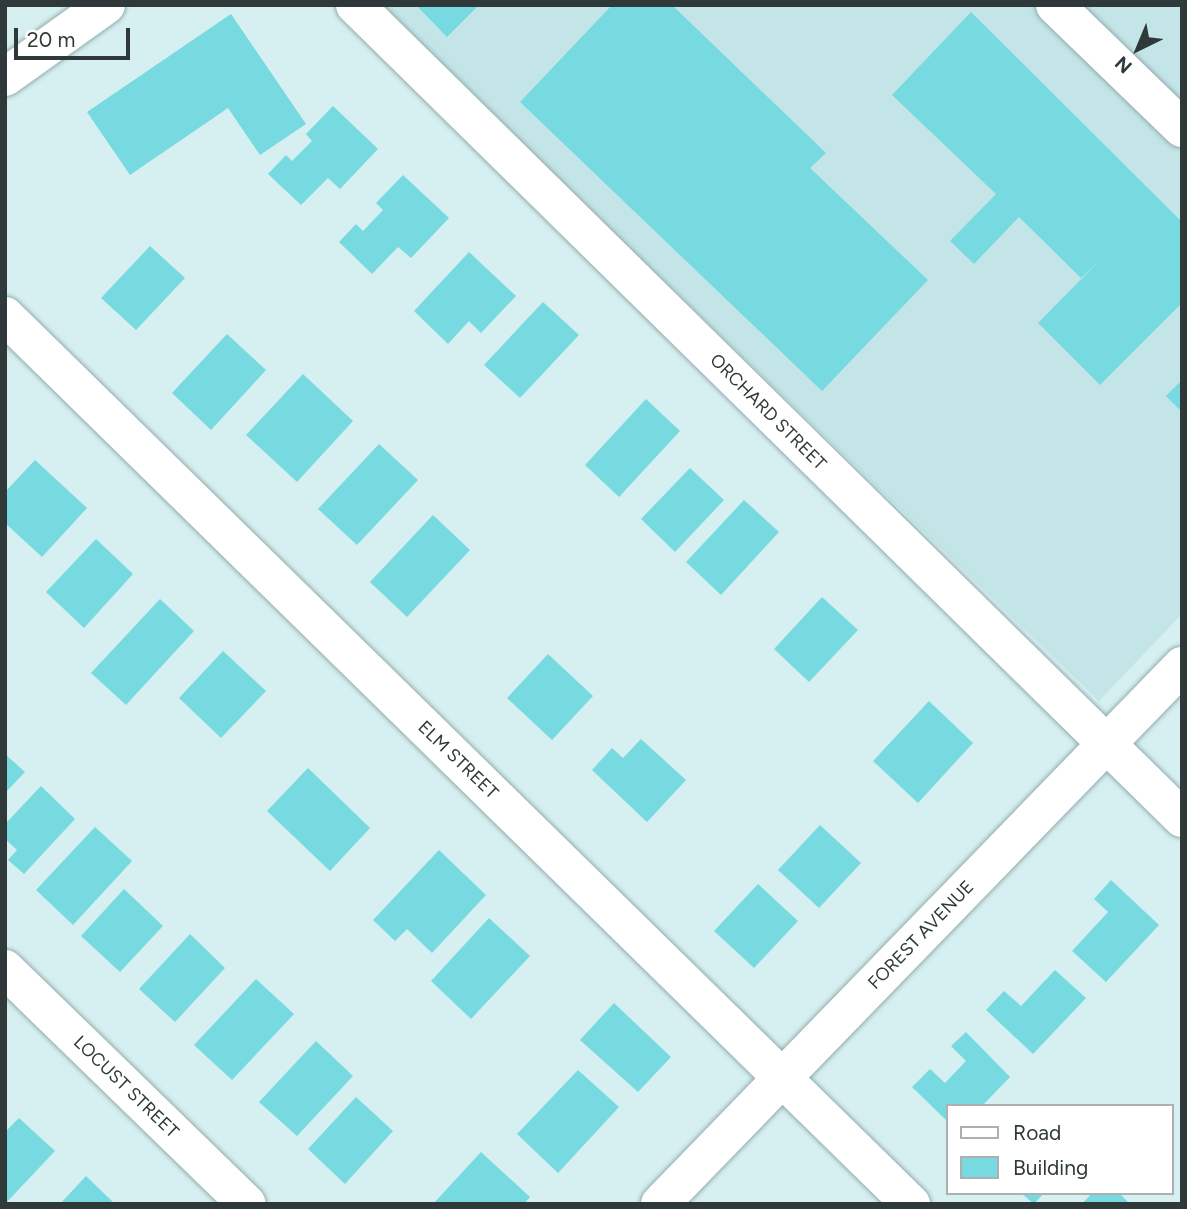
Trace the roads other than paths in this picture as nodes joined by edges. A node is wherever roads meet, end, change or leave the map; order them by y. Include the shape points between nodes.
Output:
1 (106, 5) edge
2 (355, 5) edge
3 (1055, 5) edge
4 (5, 77) edge
5 (1182, 128) edge
6 (5, 316) edge
7 (1182, 666) edge
8 (1106, 744) junction
9 (1182, 818) edge
10 (5, 969) edge
11 (782, 1078) junction
12 (247, 1204) edge
13 (660, 1204) edge
14 (911, 1204) edge

1 - 4 street
2 - 8 street, ORCHARD STREET
3 - 5 street
6 - 11 street, ELM STREET
7 - 8 street, FOREST AVENUE
8 - 9 street, ORCHARD STREET
8 - 11 street, FOREST AVENUE
10 - 12 street, LOCUST STREET
11 - 13 street, FOREST AVENUE
11 - 14 street, ELM STREET

